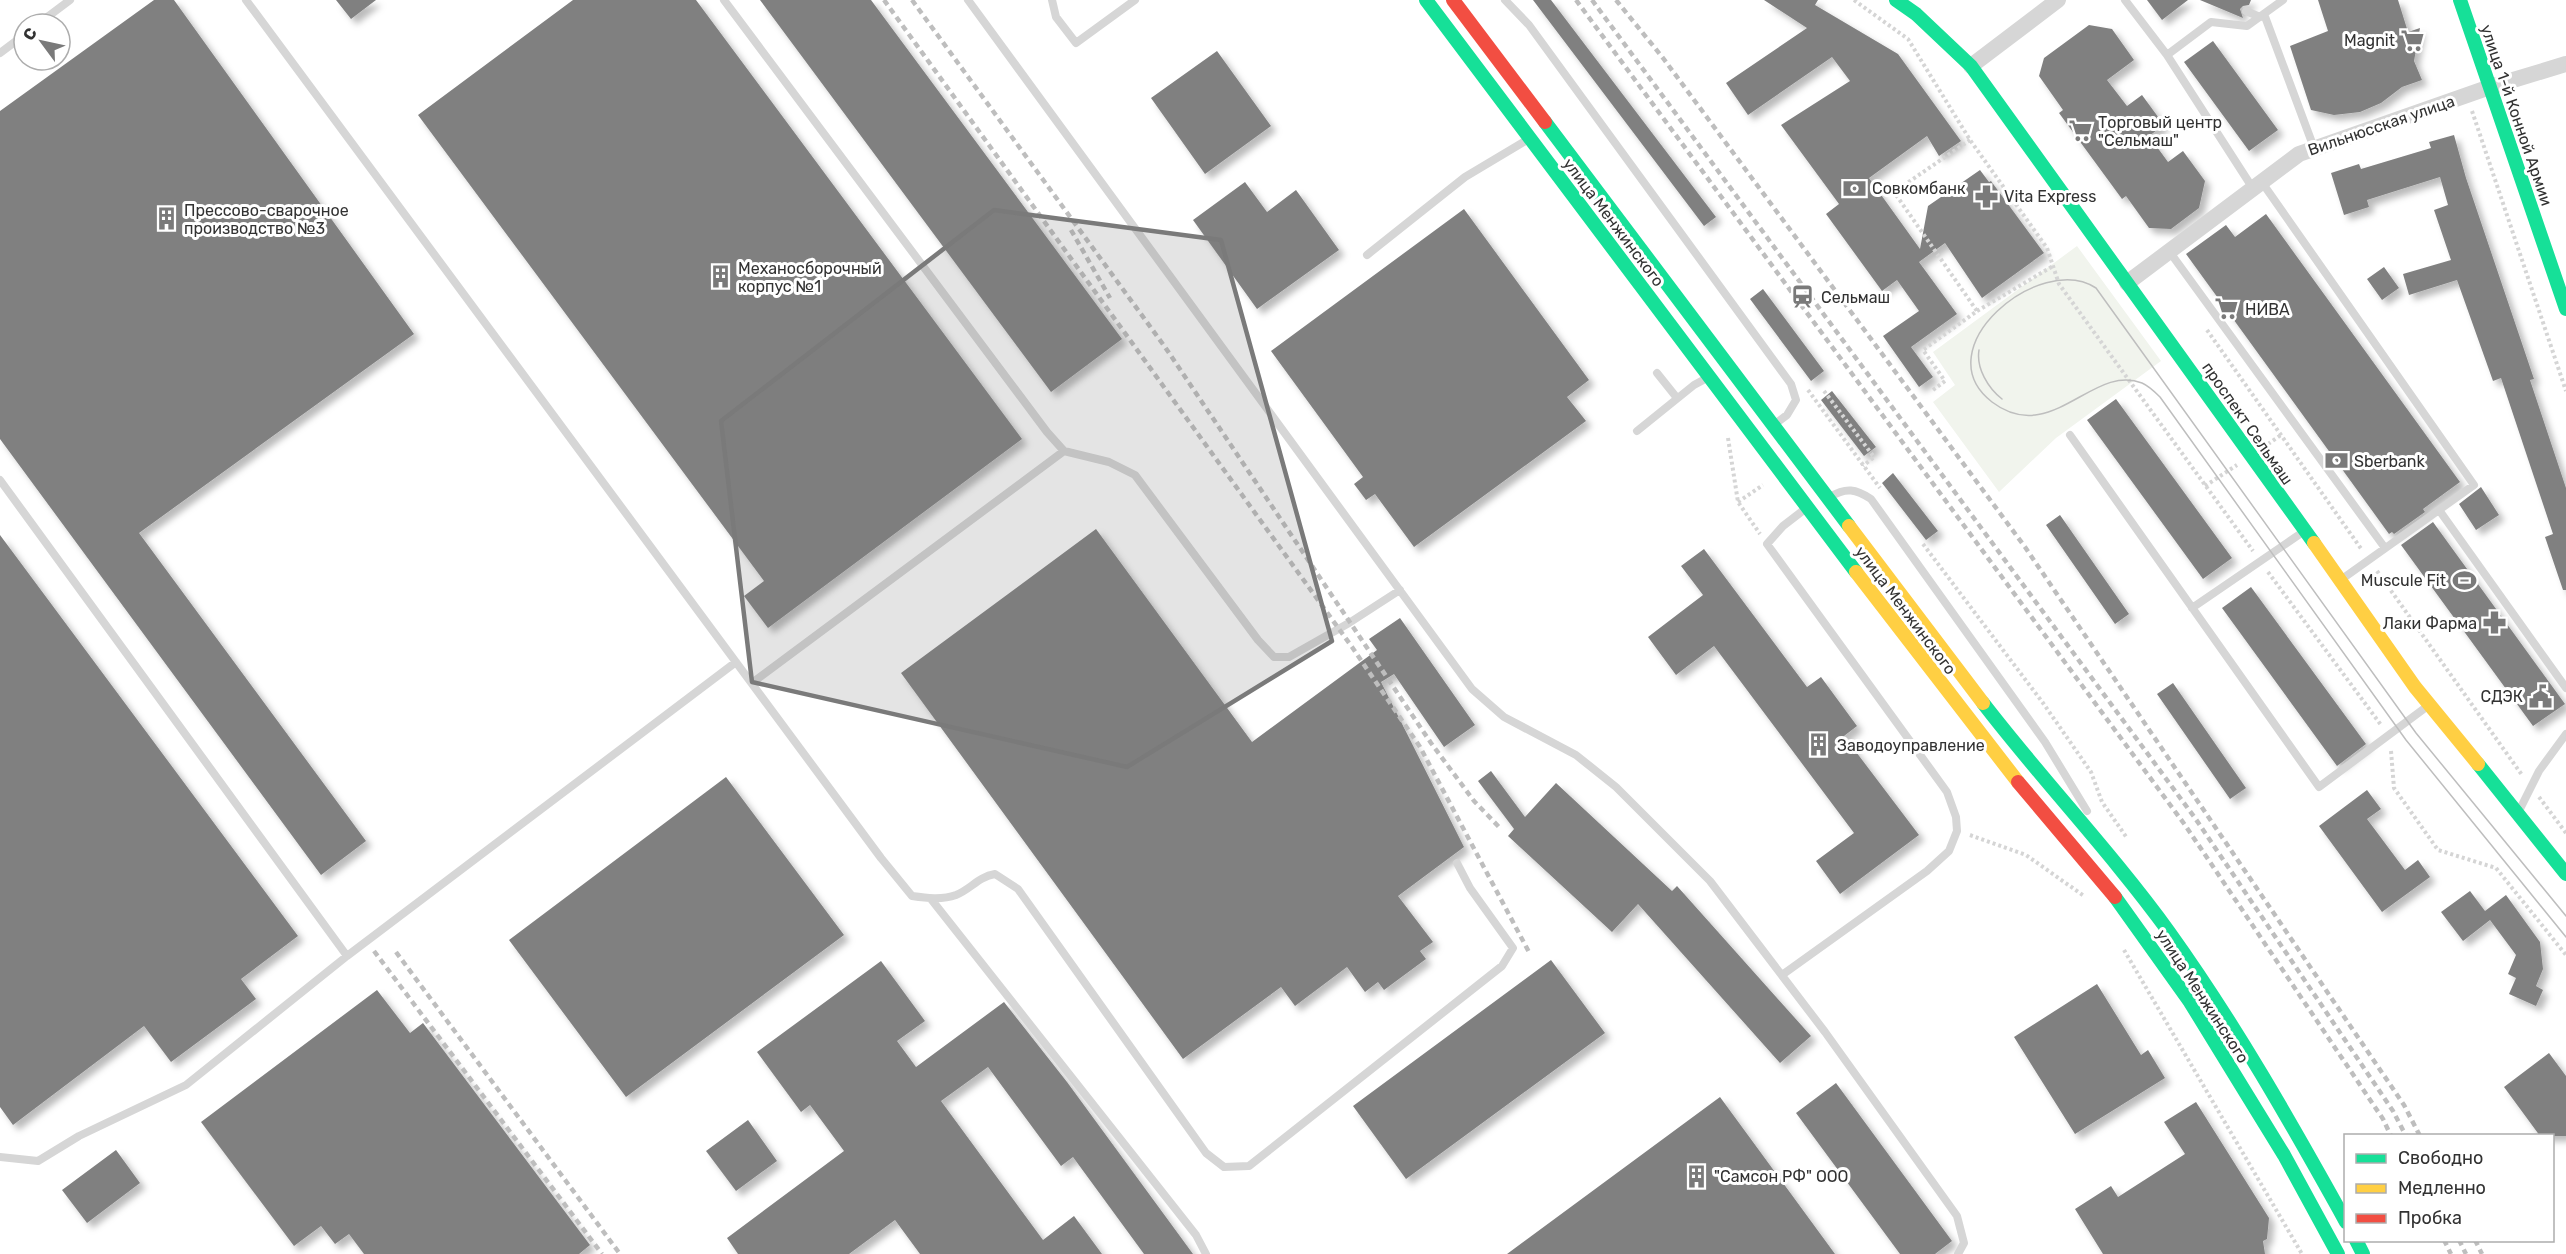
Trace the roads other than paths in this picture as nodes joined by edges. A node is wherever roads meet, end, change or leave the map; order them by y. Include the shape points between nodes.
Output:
1 (70, 0) edge
2 (246, 0) edge
3 (724, 0) edge
4 (968, 0) edge
5 (1052, 0) edge
6 (1134, 0) edge
7 (1426, 0) edge
8 (1453, 0) edge
9 (1505, 0) edge
10 (1896, 0) edge
11 (2058, 0) edge
12 (2125, 0) edge
13 (2283, 0) edge
14 (2460, 0) edge
15 (54, 12) edge
16 (2246, 12) dead end
17 (2262, 16) junction
18 (2167, 55) junction
19 (2566, 64) edge
20 (1971, 66) junction
21 (2490, 87) junction
22 (1531, 138) junction
23 (2314, 148) junction
24 (2256, 184) junction
25 (2168, 251) junction
26 (1367, 255) dead end
27 (2127, 283) junction
28 (2566, 309) edge
29 (1726, 363) junction
30 (1656, 373) dead end
31 (1709, 377) junction
32 (1677, 398) junction
33 (1775, 425) junction
34 (1637, 431) dead end
35 (2070, 435) dead end
36 (1064, 451) junction
37 (0, 480) edge
38 (1828, 498) junction
39 (1806, 507) junction
40 (2439, 510) junction
41 (2304, 531) junction
42 (2385, 548) junction
43 (2339, 581) junction
44 (1400, 590) junction
45 (2192, 608) junction
46 (736, 663) junction
47 (752, 683) junction
48 (2566, 688) edge
49 (2430, 705) junction
50 (2566, 734) edge
51 (2518, 814) junction
52 (1457, 863) dead end
53 (2124, 873) junction
54 (2566, 874) edge
55 (931, 899) junction
56 (347, 956) junction
57 (1782, 975) junction
58 (0, 1157) edge
59 (2344, 1218) edge
60 (1206, 1254) edge
61 (1958, 1254) edge
62 (2338, 1254) edge

1 - 15 lane
2 - 46 lane
3 - 36 lane
4 - 44 lane
5 - 6 lane via 1056,17 1076,43
7 - 22 main road, улица Менжинского
8 - 29 main road, улица Менжинского
9 - 33 lane via 1536,34 1791,384 1796,400
10 - 20 main road, проспект Сельмаш
11 - 20 street
12 - 18 lane
13 - 17 lane
14 - 21 main road, улица 1-й Конной Армии
16 - 17 lane
17 - 18 lane via 2247,26 2211,22
17 - 23 lane
18 - 24 lane
19 - 21 street, Вильнюсская улица
20 - 27 main road, проспект Сельмаш
21 - 23 street, Вильнюсская улица
21 - 28 main road, улица 1-й Конной Армии
22 - 26 lane via 1466,177
22 - 31 main road, улица Менжинского
23 - 24 street, Вильнюсская улица
24 - 25 street, Вильнюсская улица
24 - 40 lane via 2474,485
25 - 27 street, Вильнюсская улица
25 - 42 lane
27 - 41 main road, проспект Сельмаш
29 - 31 lane
29 - 33 main road, улица Менжинского
30 - 32 lane
31 - 32 lane
31 - 39 main road, улица Менжинского
32 - 34 lane
33 - 38 main road, улица Менжинского
35 - 45 lane
36 - 44 lane via 1108,462 1135,475 1274,657 1288,657
36 - 47 lane
37 - 56 lane
38 - 39 lane
38 - 53 main road, улица Менжинского via 2025,758
38 - 53 lane via 1843,490 1857,490 1871,499 2045,742
39 - 57 lane via 1767,544 1947,792 1958,831 1949,851 1927,871
39 - 62 main road, улица Менжинского via 2008,771 2123,907 2190,1002 2284,1155
40 - 42 lane
40 - 48 lane
41 - 43 main road, проспект Сельмаш
41 - 45 lane
42 - 43 lane
43 - 49 main road, проспект Сельмаш
44 - 57 lane via 1472,689 1504,717 1576,755 1616,787 1710,881
45 - 49 lane via 2319,787
46 - 47 lane
46 - 56 lane
47 - 55 lane via 912,896
49 - 51 main road, проспект Сельмаш
50 - 51 lane via 2545,762
51 - 54 main road, проспект Сельмаш
52 - 55 lane via 1513,948 1502,966 1249,1166 1224,1167 1206,1153 1018,889 995,874 983,876 956,895
53 - 59 main road, улица Менжинского via 2208,990
55 - 60 lane via 1196,1235
56 - 58 lane via 186,1085 79,1136 38,1161
57 - 61 lane via 1958,1216 1964,1243

